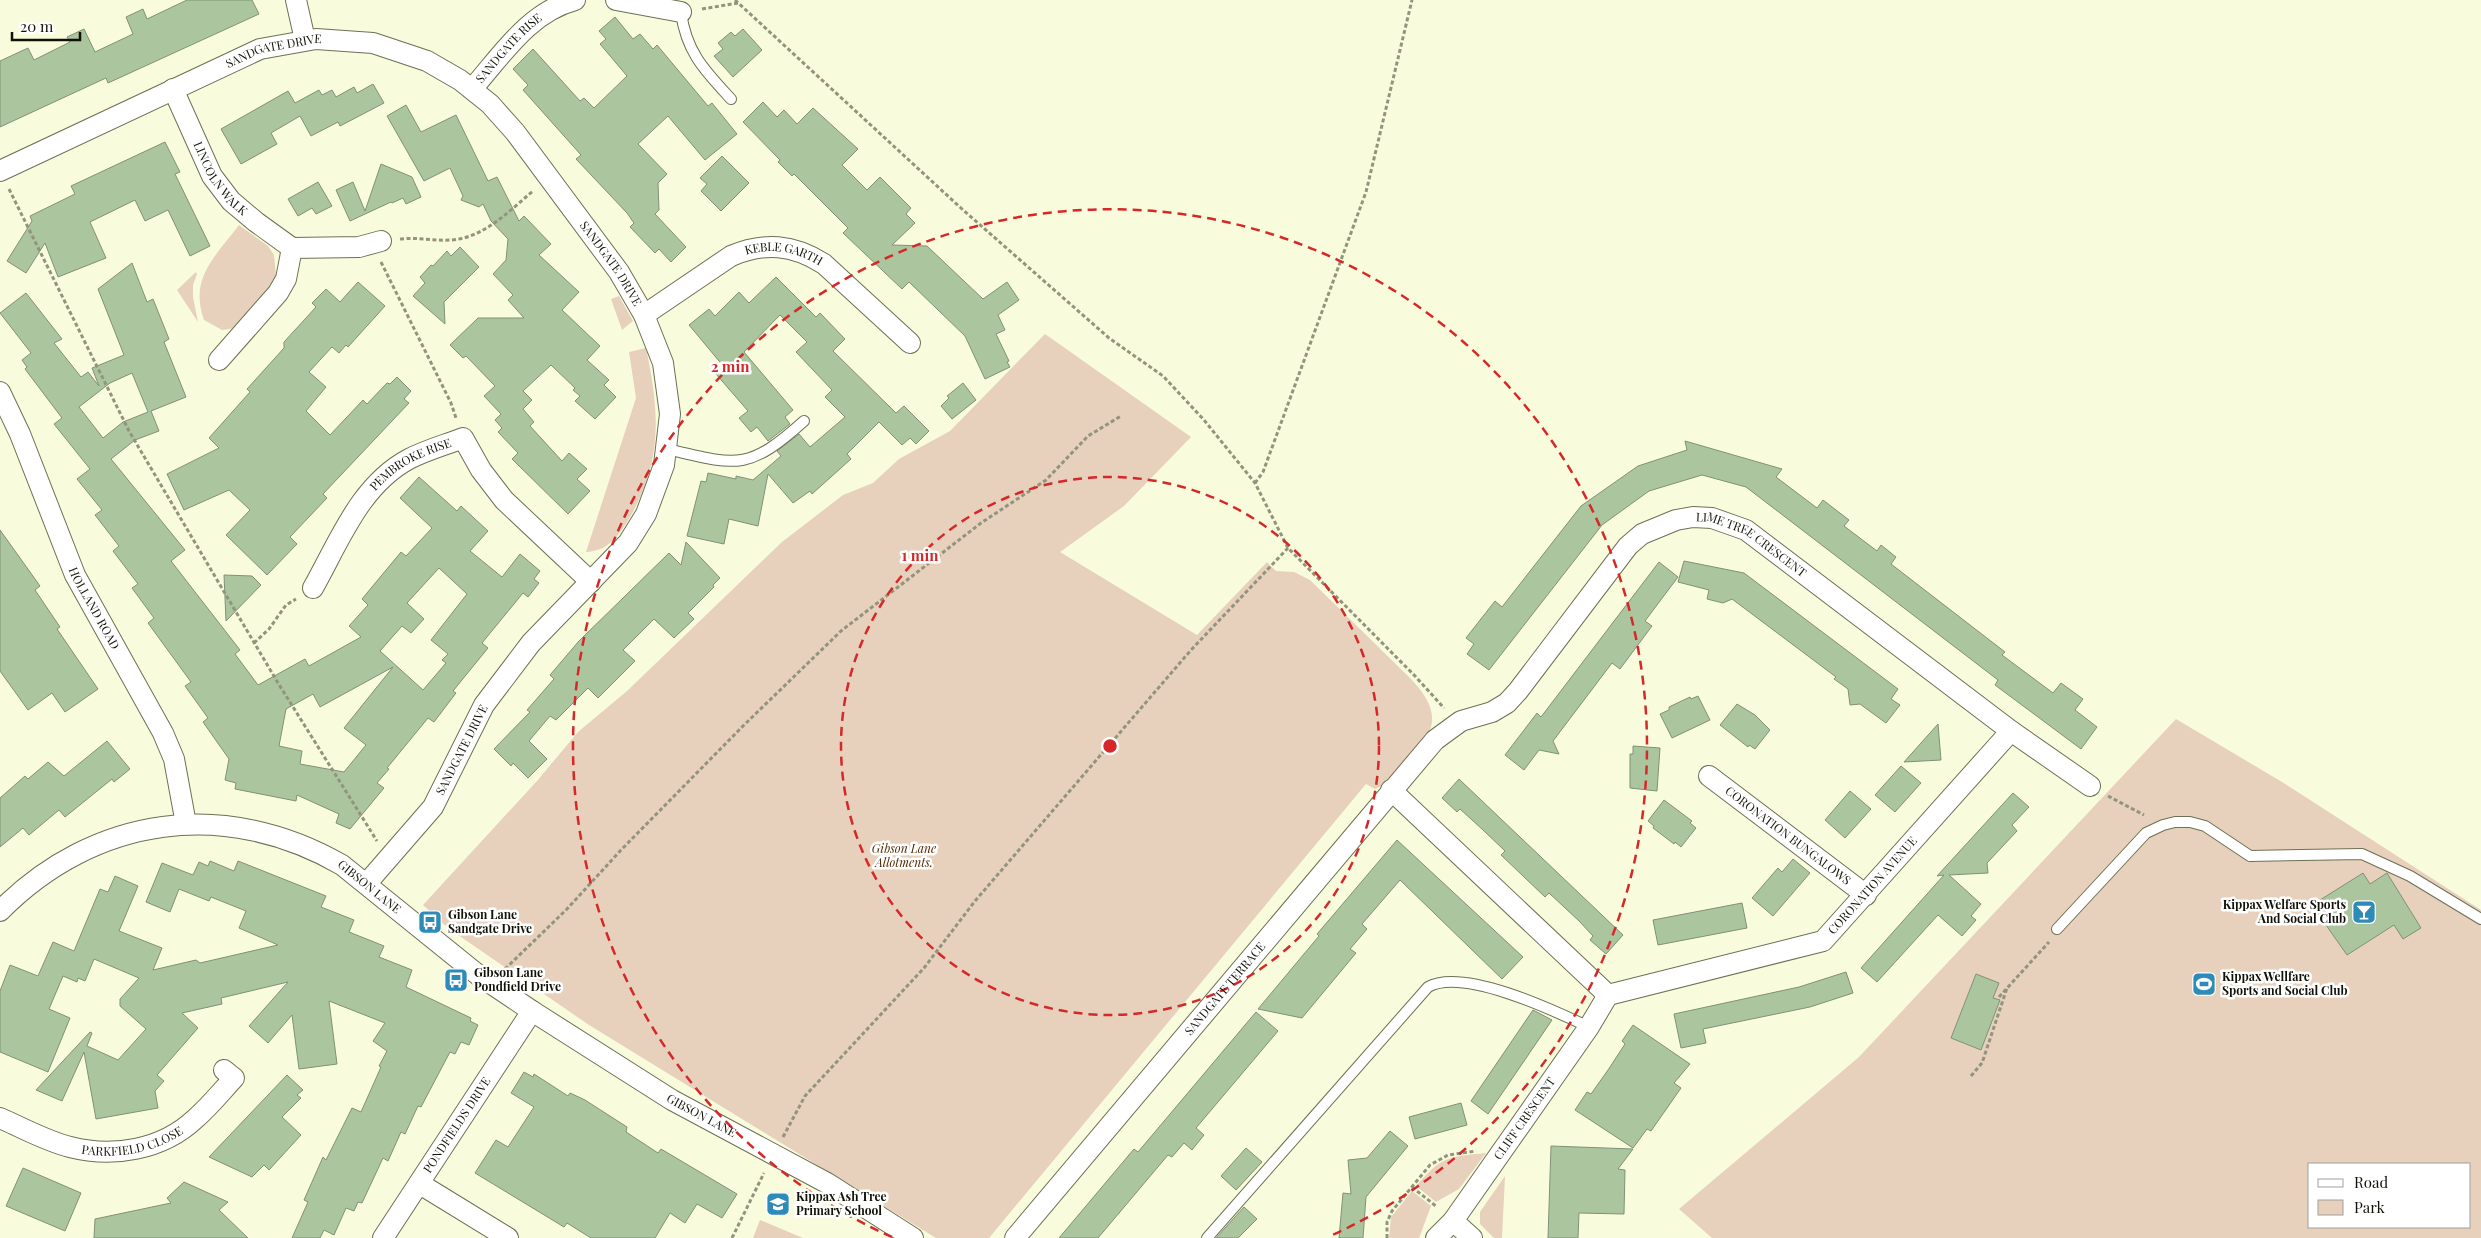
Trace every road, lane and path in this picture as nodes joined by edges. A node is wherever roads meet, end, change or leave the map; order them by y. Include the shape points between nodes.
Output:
1 (296, 0) edge
2 (575, 0) edge
3 (616, 0) edge
4 (1412, 0) edge
5 (737, 1) edge
6 (682, 12) junction
7 (304, 40) junction
8 (173, 89) junction
9 (472, 89) junction
10 (731, 99) dead end
11 (549, 178) junction
12 (4, 179) edge
13 (376, 243) junction
14 (292, 248) junction
15 (644, 315) junction
16 (910, 344) dead end
17 (219, 360) dead end
18 (0, 392) edge
19 (1121, 416) dead end
20 (804, 421) dead end
21 (463, 438) junction
22 (668, 449) junction
23 (1255, 483) junction
24 (1288, 548) junction
25 (592, 582) junction
26 (313, 588) joint
27 (254, 643) junction
28 (1457, 724) junction
29 (2011, 731) junction
30 (1435, 740) joint
31 (1708, 776) dead end
32 (2090, 786) joint
33 (1391, 790) junction
34 (186, 824) junction
35 (2163, 825) junction
36 (388, 858) junction
37 (366, 883) junction
38 (1866, 895) junction
39 (0, 911) edge
40 (2481, 918) edge
41 (2056, 929) joint
42 (490, 984) junction
43 (2007, 988) junction
44 (1608, 995) junction
45 (1999, 997) dead end
46 (532, 1011) junction
47 (1589, 1027) junction
48 (224, 1070) dead end
49 (1971, 1076) dead end
50 (0, 1118) edge
51 (1503, 1149) junction
52 (773, 1155) junction
53 (420, 1184) junction
54 (1412, 1187) junction
55 (1453, 1221) junction
56 (383, 1238) edge
57 (508, 1238) edge
58 (732, 1238) edge
59 (913, 1238) edge
60 (1015, 1238) edge
61 (1207, 1238) edge
62 (1387, 1238) edge
63 (1436, 1238) edge
64 (1472, 1238) edge

1 - 7 street
2 - 9 street, SANDGATE RISE via 548,10 534,20
3 - 6 street
4 - 23 path via 1366,192 1263,472
5 - 6 path
5 - 23 path via 962,209 1109,338 1163,376
6 - 10 lane via 689,47 702,68
7 - 8 street, SANDGATE DRIVE via 260,49
7 - 9 street, SANDGATE DRIVE via 354,40 391,48 427,61
8 - 12 street, SANDGATE DRIVE
8 - 14 street, LINCOLN WALK via 221,189 243,213
9 - 11 street, SANDGATE DRIVE via 503,118
11 - 13 path via 487,229 470,236 453,240 417,237
11 - 15 street, SANDGATE DRIVE via 619,272
12 - 27 path via 129,431
13 - 14 street
13 - 21 path via 451,403
14 - 17 street via 286,280 278,293
15 - 16 street, KEBLE GARTH via 731,256 762,246 779,246 810,255 824,264
15 - 22 street, SANDGATE DRIVE via 658,346 666,380 670,414
18 - 34 street, HOLLAND ROAD via 20,434 75,575 163,733 174,759
19 - 42 path via 1088,436 1046,480 981,523 841,631 736,733
20 - 22 lane via 765,453 748,460 712,460
21 - 25 street, PEMBROKE RISE via 481,470 504,500
21 - 26 street, PEMBROKE RISE via 408,460 381,479 360,505
22 - 25 street, SANDGATE DRIVE via 653,498 637,529 628,544
23 - 24 path
24 - 28 path via 1415,676
24 - 52 path via 1191,650 975,901 924,968 805,1096
25 - 36 street, SANDGATE DRIVE via 531,643 484,705 433,807
26 - 27 path via 286,605
27 - 36 path
28 - 29 street, LIME TREE CRESCENT via 1507,703 1628,546 1658,525 1693,517 1712,518 1746,530
28 - 30 street, LIME TREE CRESCENT
29 - 32 street, LIME TREE CRESCENT
29 - 38 street, CORONATION AVENUE
30 - 33 street, SANDGATE TERRACE
31 - 38 street, CORONATION BUNGALOWS
32 - 35 path
33 - 44 street
33 - 60 street, SANDGATE TERRACE
34 - 37 street, GIBSON LANE via 233,826 279,836 322,853
34 - 39 street, GIBSON LANE via 140,831 95,845 53,866
35 - 40 lane via 2190,822 2205,826 2250,856 2362,854 2410,876
35 - 41 lane via 2146,833
36 - 37 street, SANDGATE DRIVE
37 - 42 street, GIBSON LANE
38 - 44 street, CORONATION AVENUE via 1824,941
41 - 43 path via 2051,941
42 - 46 street, GIBSON LANE
43 - 45 path
43 - 49 path via 1982,1063
44 - 47 street, CLIFF CRESCENT
46 - 52 street, GIBSON LANE via 672,1100
46 - 53 street, PONDFIELDS DRIVE
47 - 51 street, CLIFF CRESCENT
47 - 61 lane via 1538,1003 1482,986 1435,983 1428,987
48 - 50 street, PARKFIELD CLOSE via 234,1078 194,1120 166,1138 134,1150 101,1152 68,1147
51 - 54 path via 1439,1158
51 - 55 street, CLIFF CRESCENT
52 - 58 path
52 - 59 street, GIBSON LANE via 827,1183
53 - 56 street, PONDFIELDS DRIVE
53 - 57 street
54 - 55 path
54 - 62 path via 1389,1216
55 - 63 street, CLIFF CRESCENT
55 - 64 street

